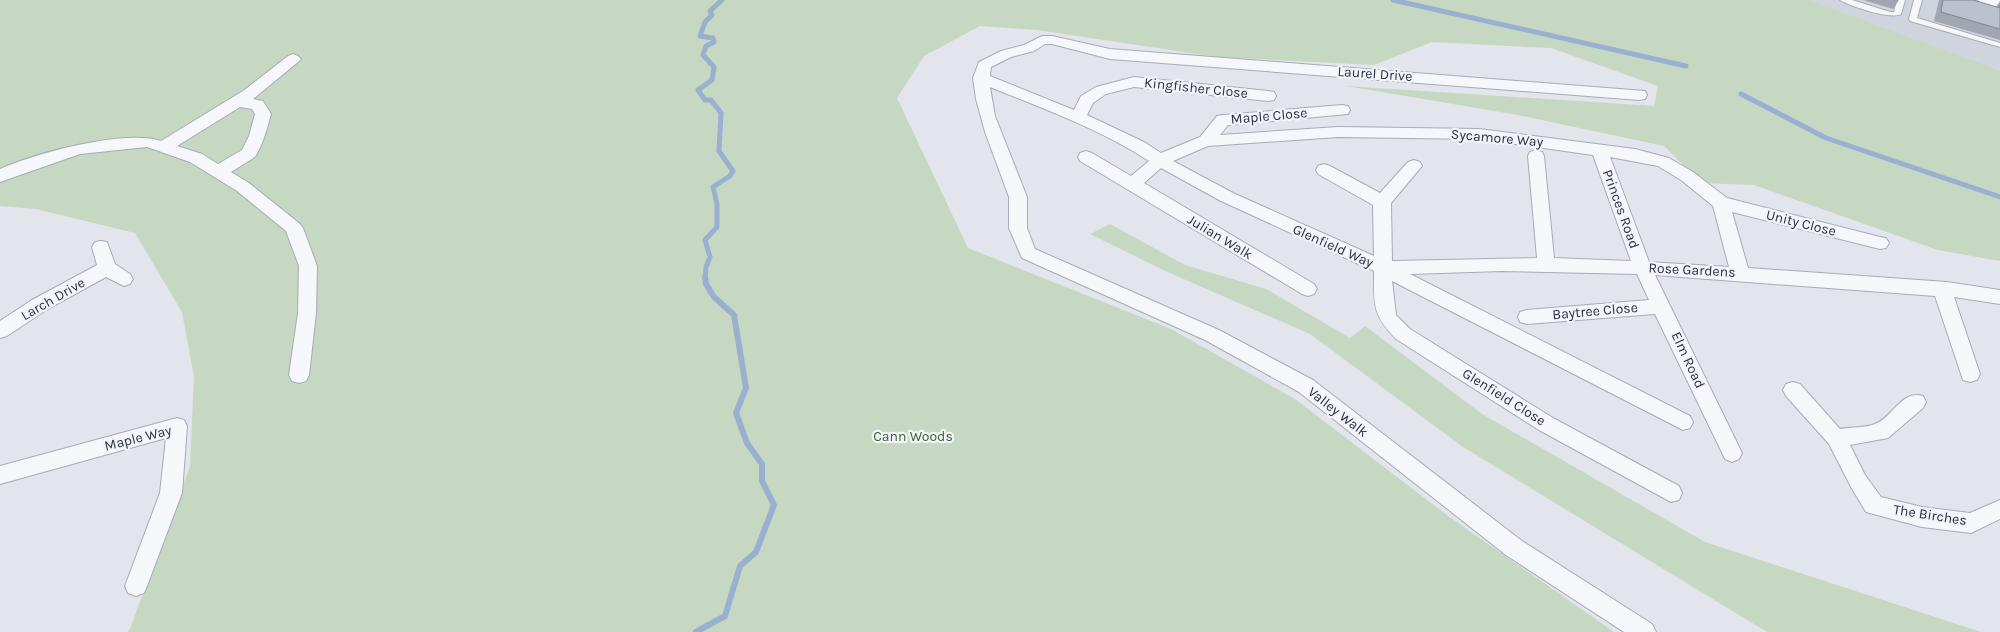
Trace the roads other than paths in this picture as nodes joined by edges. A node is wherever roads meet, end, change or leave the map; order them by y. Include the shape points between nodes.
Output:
1 (1844, 0) edge
2 (1901, 0) edge
3 (1918, 0) edge
4 (1987, 0) edge
5 (2000, 4) edge
6 (1999, 45) edge
7 (1110, 54) joint
8 (293, 59) dead end
9 (981, 78) junction
10 (1639, 95) dead end
11 (1268, 96) dead end
12 (238, 102) junction
13 (1342, 110) dead end
14 (1078, 117) junction
15 (1206, 141) junction
16 (163, 147) junction
17 (1599, 150) junction
18 (1536, 156) dead end
19 (1086, 157) dead end
20 (1160, 160) junction
21 (1414, 166) dead end
22 (1324, 170) dead end
23 (218, 172) junction
24 (0, 176) edge
25 (1132, 184) junction
26 (1382, 202) junction
27 (1721, 203) junction
28 (1018, 227) joint
29 (1880, 244) dead end
30 (101, 247) dead end
31 (1546, 264) junction
32 (1642, 267) junction
33 (107, 268) junction
34 (1383, 268) junction
35 (1740, 273) junction
36 (124, 279) dead end
37 (1942, 288) junction
38 (1308, 289) dead end
39 (2000, 297) edge
40 (1662, 306) junction
41 (1527, 317) dead end
42 (0, 331) edge
43 (299, 374) dead end
44 (1970, 374) dead end
45 (1793, 390) dead end
46 (1916, 402) dead end
47 (1682, 422) dead end
48 (1836, 438) junction
49 (1732, 453) dead end
50 (0, 475) edge
51 (1671, 493) dead end
52 (2000, 509) edge
53 (136, 586) dead end
54 (1644, 632) edge

1 - 2 lane via 1897,14
3 - 6 lane via 1913,18
4 - 5 street
7 - 9 street via 1042,40 984,65
7 - 10 street, Laurel Drive
8 - 12 street
9 - 14 street, Glenfield Way
9 - 28 street via 981,92 990,126 1008,166 1018,200
11 - 14 street, Kingfisher Close via 1134,82 1101,90 1087,100
12 - 16 street
12 - 23 street via 257,105 262,114 257,136 249,153
13 - 15 street, Maple Close via 1223,120
14 - 20 street, Glenfield Way
15 - 17 street, Sycamore Way via 1338,132 1479,134
15 - 20 street, Sycamore Way
16 - 23 street via 196,158
16 - 24 street via 148,142 79,148
17 - 27 street, Sycamore Way via 1663,162
17 - 32 street, Princes Road
18 - 31 street
19 - 25 street, Julian Walk
20 - 25 street
20 - 34 street, Glenfield Way via 1227,198
21 - 26 street
22 - 26 street
23 - 43 street via 243,187 294,228 308,266 307,313
25 - 38 street, Julian Walk
26 - 34 street, Glenfield Close
27 - 29 street, Unity Close
27 - 35 street
28 - 54 street, Valley Walk via 1028,253 1212,335 1306,386 1514,548
30 - 33 street
31 - 32 street, Rose Gardens
31 - 34 street, Rose Gardens via 1440,264
32 - 35 street, Rose Gardens
32 - 40 street, Elm Road
33 - 36 street
33 - 42 street, Larch Drive via 39,305
34 - 47 street, Glenfield Way
34 - 51 street, Glenfield Close via 1388,319 1403,334 1546,424
35 - 37 street, Rose Gardens via 1863,285
37 - 39 street, Rose Gardens
37 - 44 street
40 - 41 street, Baytree Close
40 - 49 street, Elm Road
45 - 48 street, The Birches
46 - 48 street via 1881,432
48 - 52 street, The Birches via 1874,505 1922,517 1971,524
50 - 53 street, Maple Way via 177,426 171,492

